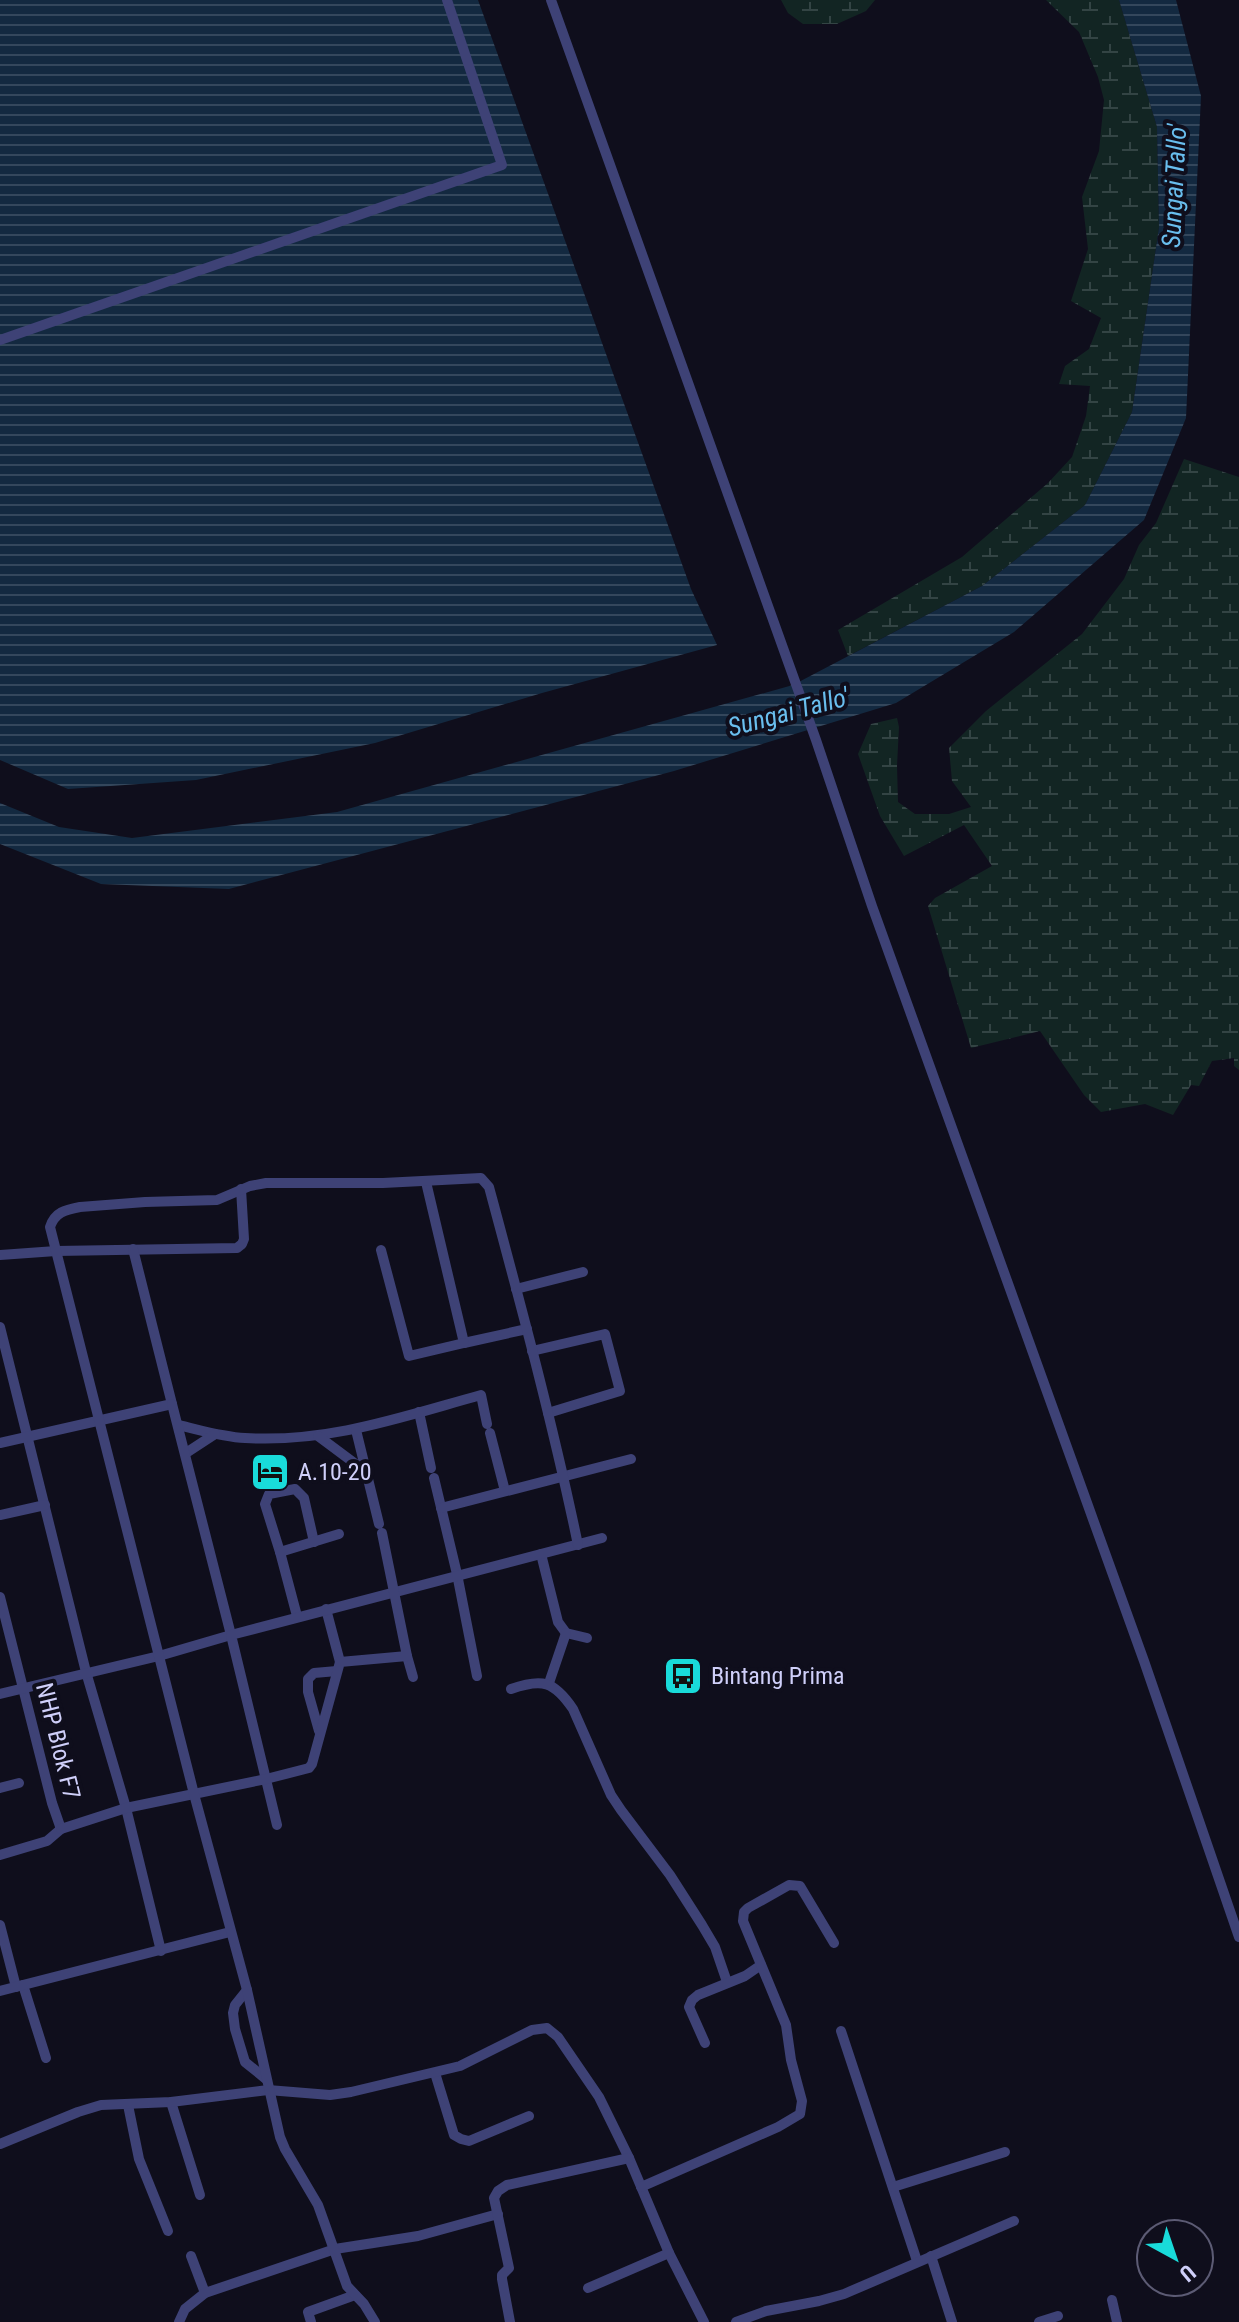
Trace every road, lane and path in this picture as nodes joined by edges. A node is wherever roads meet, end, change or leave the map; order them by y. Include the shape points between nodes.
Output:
1 (447, 0) edge
2 (551, 0) edge
3 (0, 340) edge
4 (426, 1182) junction
5 (241, 1189) junction
6 (133, 1249) junction
7 (381, 1250) dead end
8 (56, 1251) junction
9 (0, 1255) edge
10 (583, 1272) dead end
11 (516, 1289) junction
12 (0, 1327) edge
13 (527, 1329) junction
14 (464, 1343) junction
15 (532, 1351) junction
16 (5, 1377) edge
17 (172, 1404) junction
18 (419, 1412) junction
19 (548, 1413) junction
20 (99, 1420) junction
21 (178, 1425) junction
22 (356, 1430) junction
23 (215, 1434) junction
24 (318, 1436) junction
25 (27, 1437) junction
26 (0, 1443) edge
27 (186, 1453) junction
28 (631, 1459) dead end
29 (365, 1471) junction
30 (564, 1476) junction
31 (505, 1491) junction
32 (45, 1505) junction
33 (441, 1508) junction
34 (0, 1515) edge
35 (339, 1534) dead end
36 (602, 1538) dead end
37 (314, 1542) junction
38 (578, 1545) junction
39 (280, 1552) junction
40 (541, 1554) junction
41 (457, 1574) junction
42 (395, 1591) junction
43 (0, 1597) edge
44 (326, 1609) junction
45 (297, 1616) junction
46 (566, 1633) junction
47 (231, 1635) junction
48 (587, 1638) dead end
49 (159, 1656) junction
50 (407, 1656) junction
51 (338, 1666) junction
52 (86, 1672) junction
53 (477, 1676) dead end
54 (413, 1677) dead end
55 (549, 1683) junction
56 (23, 1687) junction
57 (511, 1689) dead end
58 (0, 1694) edge
59 (320, 1735) junction
60 (266, 1779) junction
61 (19, 1783) dead end
62 (0, 1788) edge
63 (194, 1794) junction
64 (126, 1808) junction
65 (277, 1825) dead end
66 (61, 1829) junction
67 (0, 1855) edge
68 (0, 1925) edge
69 (230, 1932) junction
70 (1239, 1937) edge
71 (834, 1943) dead end
72 (161, 1951) junction
73 (761, 1965) junction
74 (727, 1982) junction
75 (20, 1986) junction
76 (247, 1990) junction
77 (0, 1991) edge
78 (841, 2031) dead end
79 (705, 2043) dead end
80 (46, 2058) dead end
81 (435, 2073) junction
82 (267, 2084) junction
83 (171, 2102) junction
84 (128, 2105) junction
85 (529, 2116) dead end
86 (0, 2144) edge
87 (1005, 2152) dead end
88 (629, 2158) junction
89 (641, 2187) junction
90 (893, 2187) junction
91 (200, 2195) dead end
92 (498, 2214) junction
93 (1014, 2221) dead end
94 (168, 2231) dead end
95 (335, 2249) junction
96 (669, 2253) junction
97 (191, 2256) dead end
98 (931, 2256) junction
99 (917, 2261) junction
100 (588, 2288) dead end
101 (205, 2293) junction
102 (355, 2295) junction
103 (1112, 2300) dead end
104 (777, 2308) junction
105 (1058, 2316) dead end
106 (179, 2322) edge
107 (311, 2322) edge
108 (375, 2322) edge
109 (510, 2322) edge
110 (704, 2322) edge
111 (736, 2322) edge
112 (780, 2322) edge
113 (952, 2322) edge
114 (1039, 2322) edge
115 (1117, 2322) edge

1 - 3 street via 502,165
2 - 70 street
4 - 5 street via 266,1183
4 - 11 street via 478,1177 485,1181
4 - 14 street
5 - 6 street via 244,1239 237,1248
5 - 8 street via 217,1200 65,1210 56,1214 50,1227
6 - 8 street
6 - 17 street
7 - 14 street via 410,1361
8 - 9 street
8 - 20 street
10 - 11 street
11 - 13 street
12 - 16 street
13 - 14 street
13 - 15 street
15 - 19 street
15 - 19 street via 605,1334 620,1391
16 - 25 street
17 - 20 street
17 - 21 street
18 - 22 street
18 - 31 street via 481,1395
18 - 33 street
19 - 30 street
20 - 25 street
20 - 49 street
21 - 23 street
21 - 27 street
22 - 24 street
22 - 29 street
23 - 24 street
23 - 27 street
24 - 29 street
25 - 26 street
25 - 32 street
27 - 47 street
28 - 30 street
29 - 42 street
30 - 31 street
30 - 38 street
31 - 33 street
32 - 34 street
32 - 52 street
33 - 41 street
35 - 37 street
36 - 38 street
37 - 39 street
37 - 39 street via 301,1492 269,1494 265,1504
38 - 40 street
39 - 45 street
40 - 41 street
40 - 46 street via 558,1622
41 - 42 street
41 - 53 street
42 - 44 street
42 - 50 street
43 - 56 street, NHP Blok F7
44 - 45 street
44 - 51 street
45 - 47 street
46 - 48 street
46 - 55 street
47 - 49 street
47 - 60 street
49 - 52 street
49 - 63 street
50 - 51 street
50 - 54 street
51 - 59 street
51 - 59 street via 308,1679
52 - 56 street
52 - 64 street
55 - 57 street
55 - 74 street via 573,1709 611,1795 702,1925
56 - 58 street
56 - 66 street, NHP Blok F7
59 - 60 street via 309,1768
60 - 63 street
60 - 65 street
61 - 62 street
63 - 64 street
63 - 69 street
64 - 66 street
64 - 72 street
66 - 67 street, NHP Blok F7 via 47,1841
68 - 75 street
69 - 72 street
69 - 76 street
71 - 73 street via 803,1889 789,1885 744,1912
72 - 75 street
73 - 74 street
73 - 89 street via 786,2025 803,2105 800,2114
74 - 79 street via 698,1995 689,2007
75 - 77 street
75 - 80 street
76 - 82 street
76 - 82 street via 235,2005 235,2029 245,2062
78 - 90 street
81 - 82 street via 330,2095
81 - 85 street via 454,2135 461,2139 469,2141
81 - 88 street via 547,2028 599,2097
82 - 83 street
82 - 95 street via 285,2149 312,2191
83 - 84 street
83 - 91 street
84 - 86 street via 93,2107
84 - 94 street via 139,2159
87 - 90 street
88 - 89 street
88 - 92 street via 507,2185 494,2198
89 - 96 street
90 - 99 street
92 - 95 street via 418,2236
92 - 109 street via 509,2268 501,2278
93 - 98 street
95 - 101 street
95 - 102 street
96 - 100 street
96 - 110 street
97 - 101 street
98 - 99 street
98 - 113 street
99 - 104 street via 844,2294
101 - 106 street via 185,2309
102 - 107 street via 308,2312
102 - 108 street
103 - 115 street
104 - 111 street
104 - 112 street
105 - 114 street

